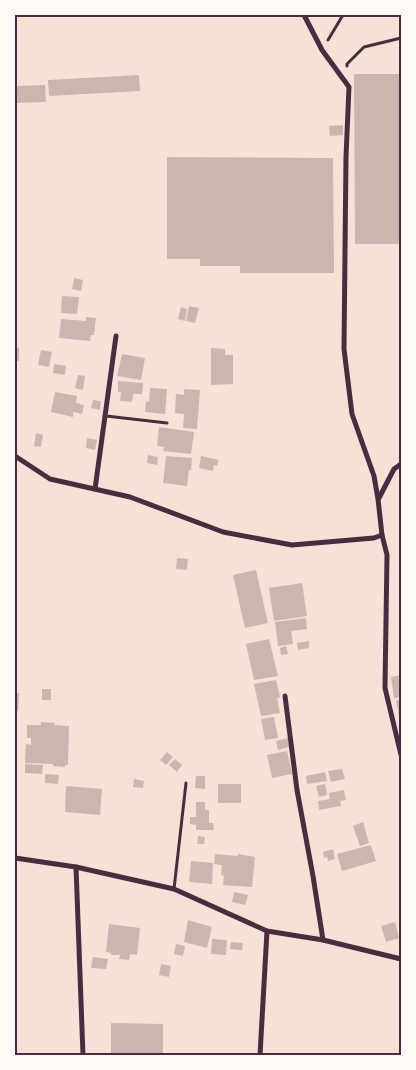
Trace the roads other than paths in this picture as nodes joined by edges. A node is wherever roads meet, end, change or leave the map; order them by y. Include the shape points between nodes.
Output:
1 (304, 15) edge
2 (116, 336) dead end
3 (105, 416) junction
4 (167, 423) dead end
5 (15, 456) edge
6 (401, 464) edge
7 (94, 489) junction
8 (378, 499) junction
9 (382, 535) junction
10 (285, 696) dead end
11 (400, 748) edge
12 (401, 755) edge
13 (186, 783) dead end
14 (15, 858) edge
15 (76, 867) junction
16 (174, 889) junction
17 (267, 931) junction
18 (323, 940) junction
19 (401, 959) edge
20 (83, 1055) edge
21 (260, 1055) edge

1 - 8 street via 322,50 349,87 344,349 352,414 374,476
2 - 3 street
3 - 4 lane
3 - 7 street
5 - 7 street via 50,479
6 - 8 street via 394,469
7 - 9 street via 130,498 223,532 292,545
8 - 9 street
9 - 11 street via 386,555 385,688
10 - 18 street via 297,790
11 - 12 street
13 - 16 lane
14 - 15 street
15 - 16 street
15 - 20 street
16 - 17 street
17 - 18 street
17 - 21 street
18 - 19 street

